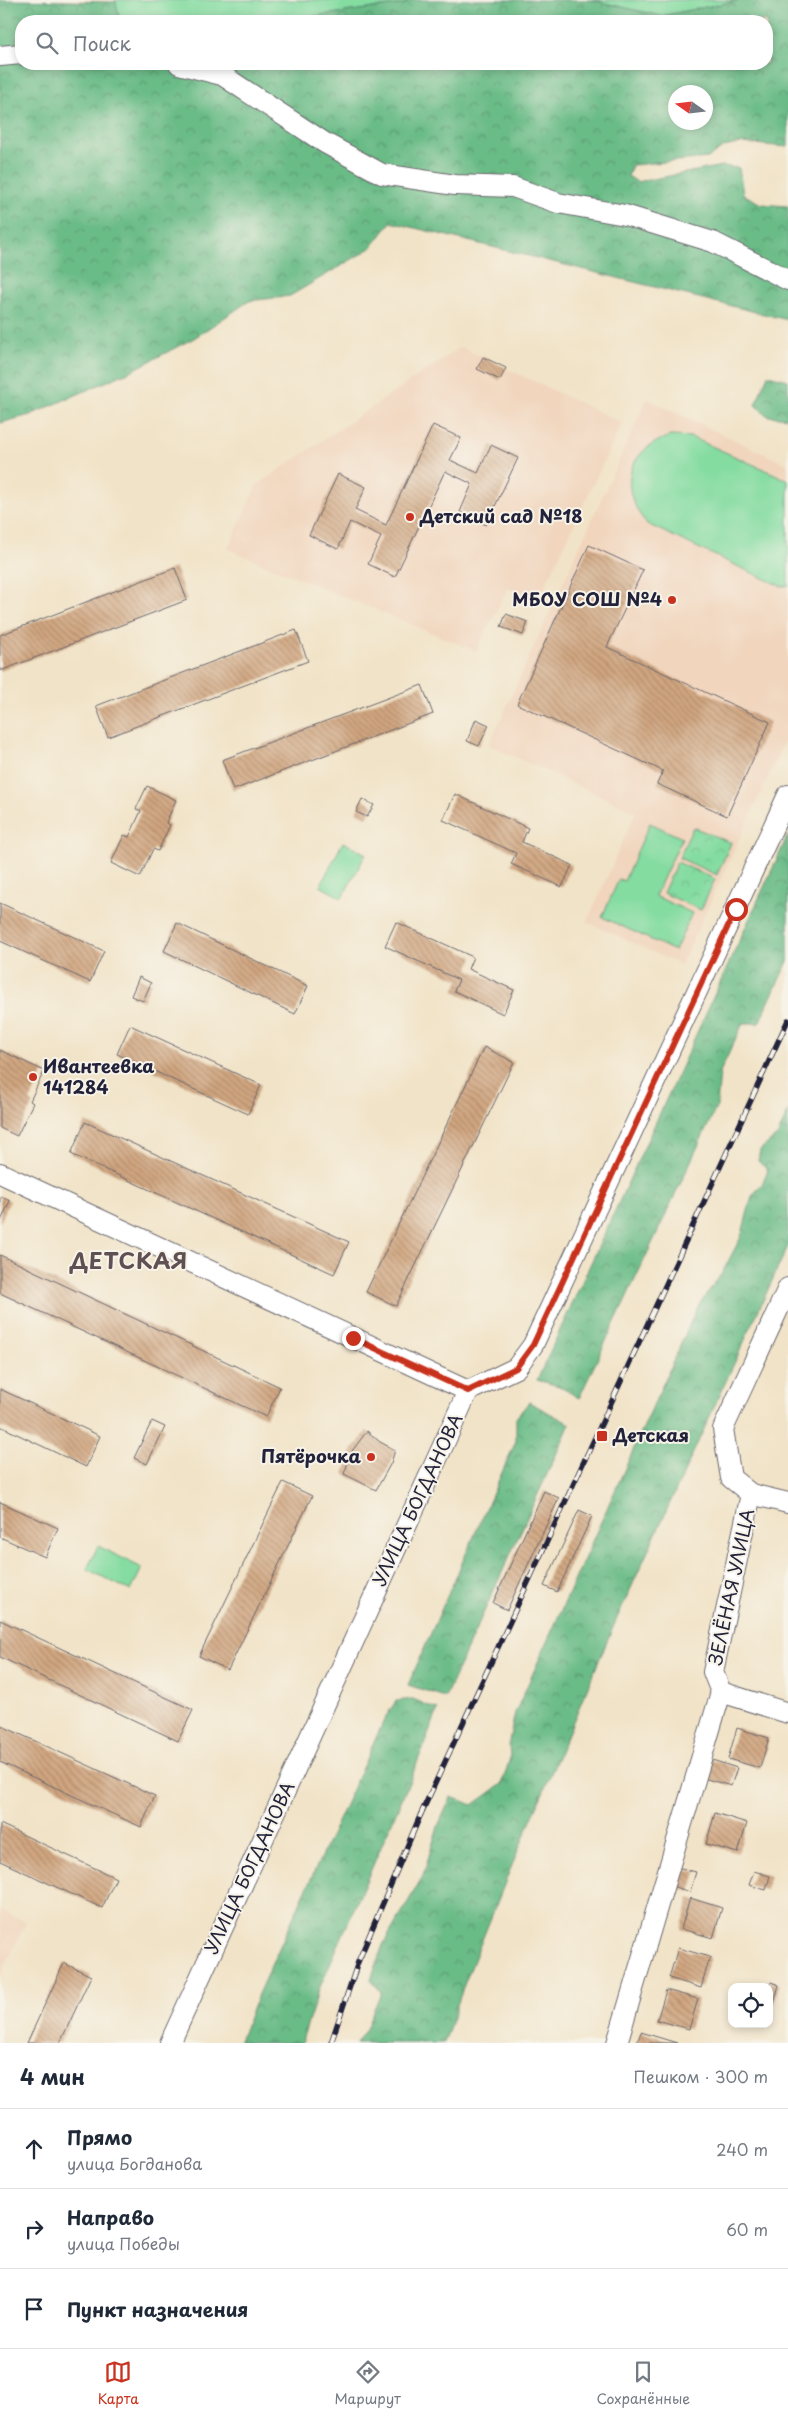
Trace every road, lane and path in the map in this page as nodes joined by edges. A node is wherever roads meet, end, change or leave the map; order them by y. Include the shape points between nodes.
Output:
1 (15, 55) edge
2 (0, 56) edge
3 (200, 70) edge
4 (788, 280) edge
5 (788, 795) edge
6 (0, 1173) edge
7 (788, 1288) edge
8 (468, 1391) junction
9 (751, 1494) junction
10 (788, 1503) edge
11 (721, 1692) junction
12 (788, 1713) edge
13 (170, 2043) edge
14 (617, 2043) edge

1 - 2 street
3 - 4 street via 222,76 325,143 382,174 455,185 513,187 558,203 625,215 713,242
5 - 8 street, УЛИЦА БОГДАНОВА via 533,1345 516,1368
6 - 8 street
7 - 9 street, ЗЕЛЁНАЯ УЛИЦА via 723,1429 731,1478
8 - 13 street, УЛИЦА БОГДАНОВА
9 - 10 street
9 - 11 street, ЗЕЛЁНАЯ УЛИЦА via 713,1672
11 - 12 street
11 - 14 street, ЗЕЛЁНАЯ УЛИЦА

